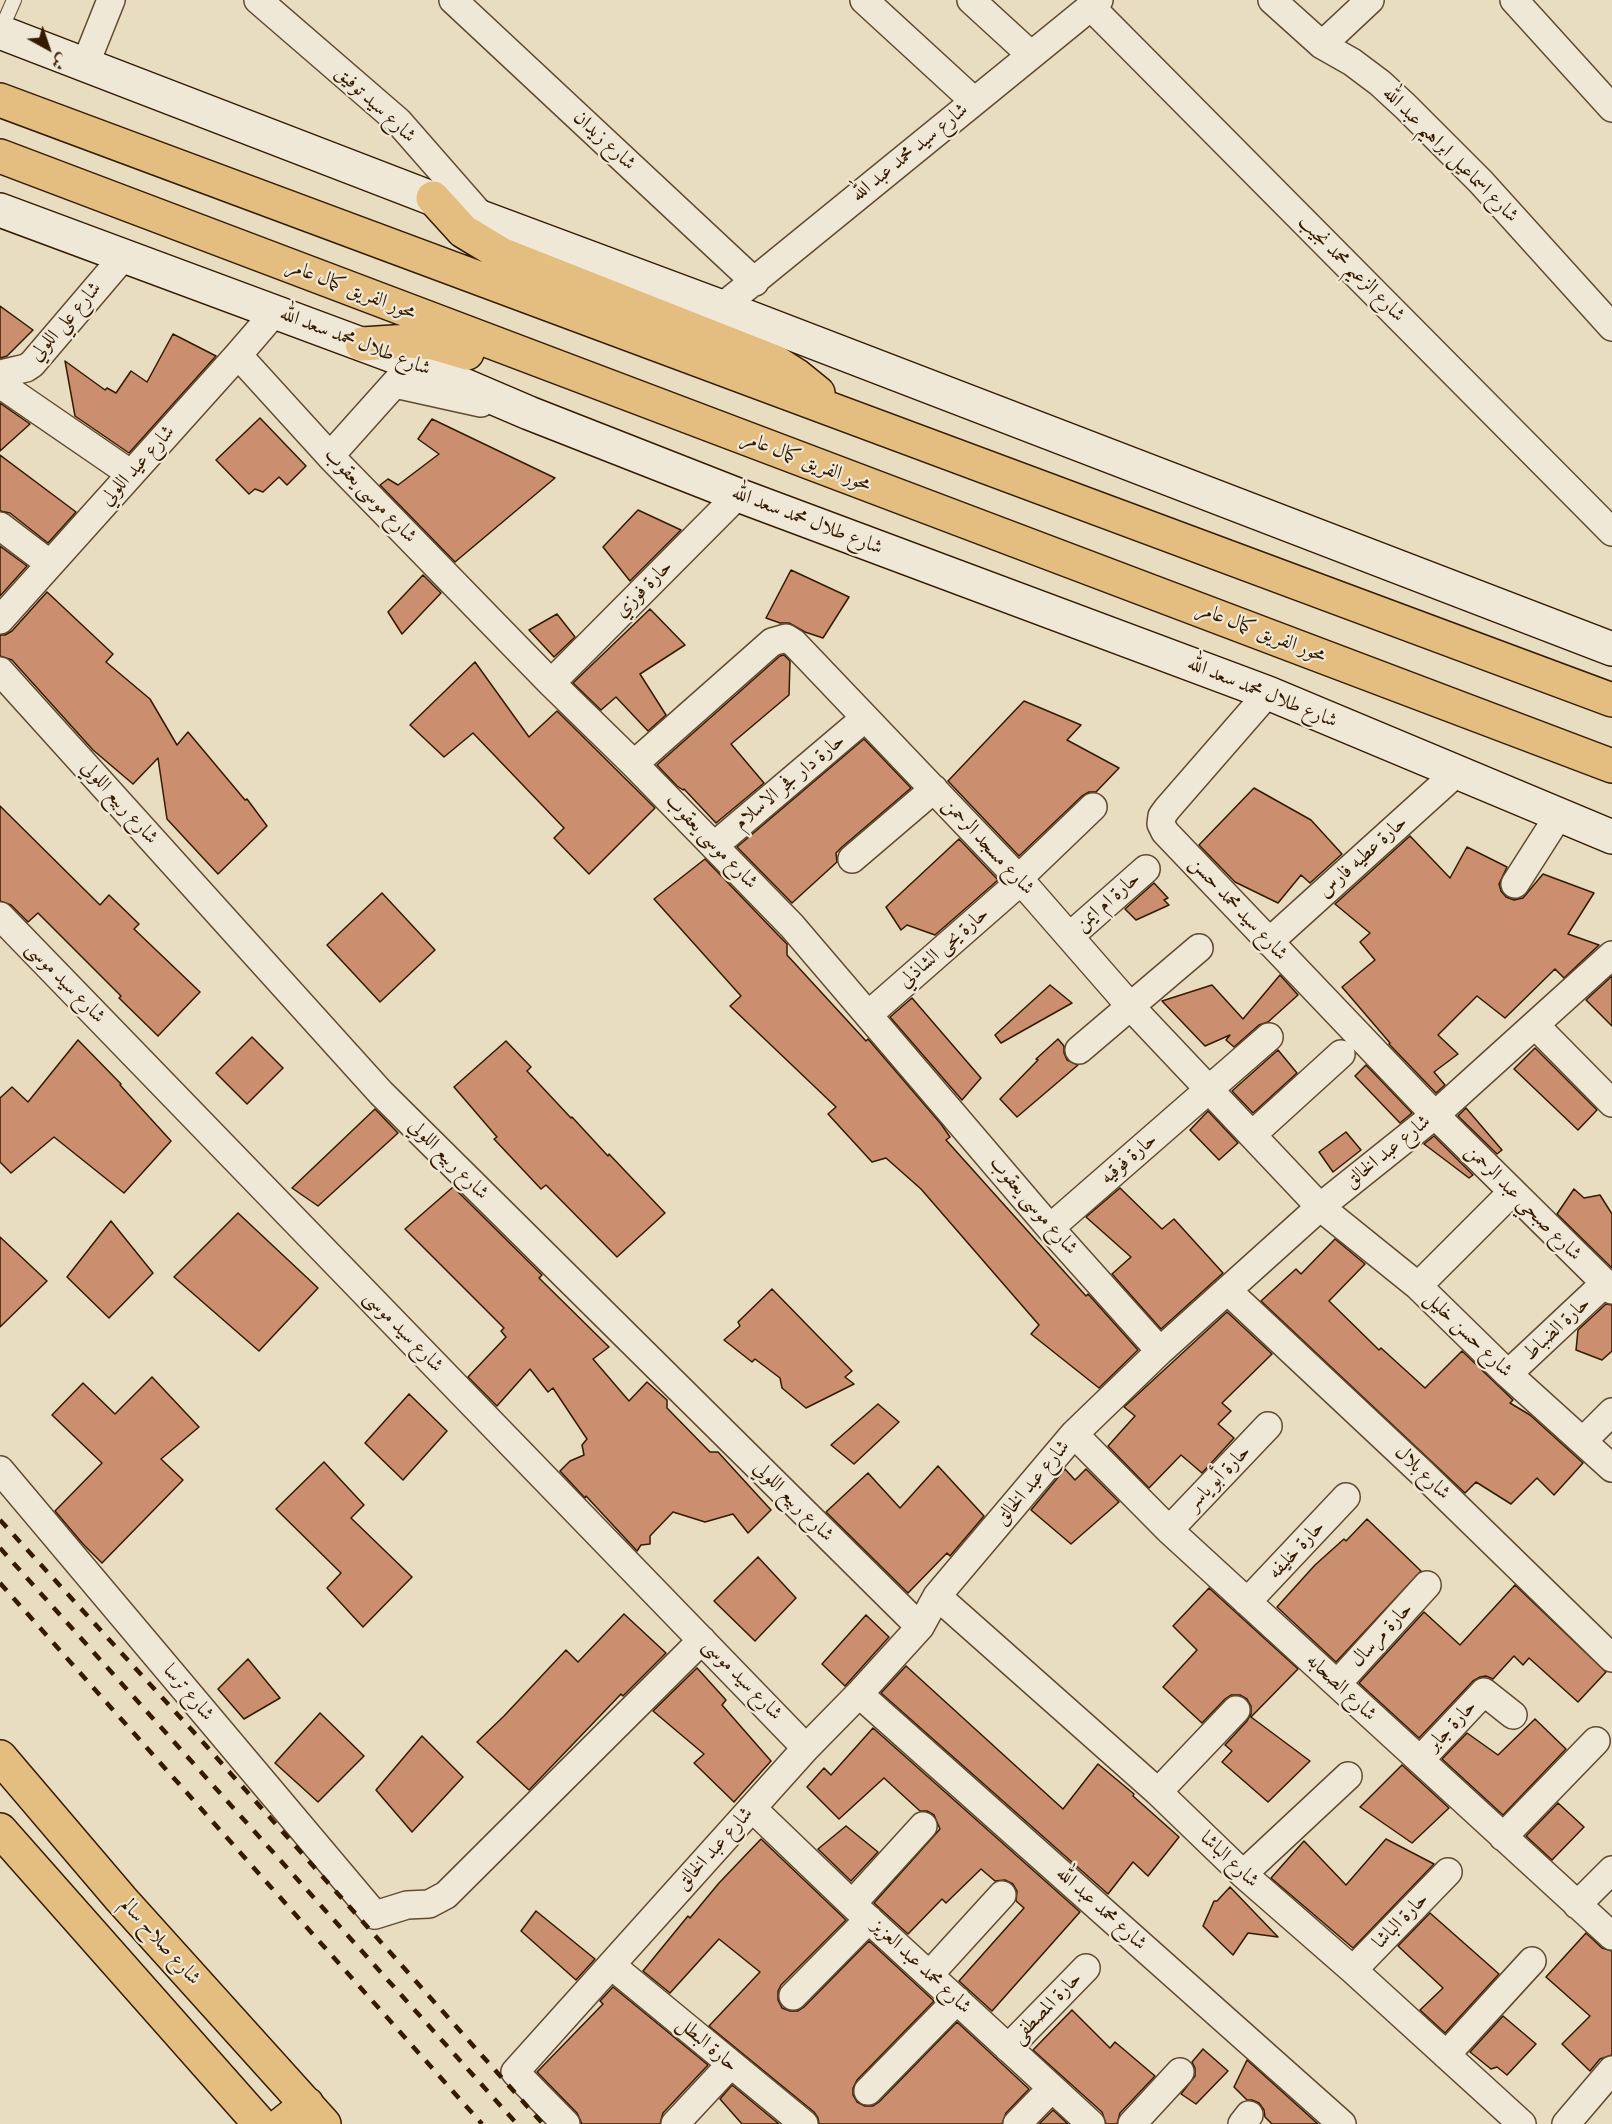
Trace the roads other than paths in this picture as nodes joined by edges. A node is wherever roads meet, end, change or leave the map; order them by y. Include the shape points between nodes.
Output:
1 (14, 0) edge
2 (111, 0) edge
3 (258, 0) edge
4 (453, 0) edge
5 (864, 0) edge
6 (971, 0) edge
7 (1272, 0) edge
8 (1370, 0) edge
9 (1514, 0) edge
10 (1095, 3) edge
11 (0, 32) edge
12 (1323, 45) junction
13 (1031, 55) junction
14 (85, 65) junction
15 (0, 100) edge
16 (974, 101) junction
17 (1612, 108) edge
18 (0, 156) edge
19 (433, 198) junction
20 (0, 210) edge
21 (483, 218) junction
22 (124, 256) junction
23 (755, 282) junction
24 (722, 307) junction
25 (275, 312) junction
26 (1612, 327) edge
27 (362, 344) junction
28 (238, 355) junction
29 (0, 374) edge
30 (403, 374) junction
31 (0, 384) edge
32 (835, 411) junction
33 (330, 456) junction
34 (802, 460) junction
35 (130, 474) junction
36 (738, 495) junction
37 (0, 526) edge
38 (1612, 532) edge
39 (50, 564) junction
40 (0, 620) edge
41 (1612, 649) edge
42 (0, 671) edge
43 (551, 683) junction
44 (1268, 693) junction
45 (1612, 700) edge
46 (865, 718) junction
47 (634, 764) junction
48 (1612, 766) edge
49 (1456, 772) junction
50 (934, 789) junction
51 (1093, 807) dead end
52 (1559, 815) junction
53 (1612, 837) edge
54 (714, 846) junction
55 (852, 859) dead end
56 (1146, 869) dead end
57 (1020, 880) junction
58 (1515, 884) dead end
59 (0, 916) edge
60 (1070, 936) junction
61 (1269, 942) junction
62 (1199, 948) dead end
63 (1612, 955) edge
64 (1131, 1007) junction
65 (868, 1015) junction
66 (1535, 1025) junction
67 (1269, 1037) dead end
68 (1079, 1050) dead end
69 (1341, 1054) dead end
70 (1208, 1090) junction
71 (1612, 1103) edge
72 (1435, 1115) junction
73 (1252, 1134) junction
74 (1512, 1192) junction
75 (1320, 1207) junction
76 (1050, 1228) junction
77 (1418, 1286) junction
78 (1609, 1287) edge
79 (1228, 1291) junction
80 (1160, 1351) junction
81 (1508, 1374) junction
82 (1612, 1412) edge
83 (1268, 1426) dead end
84 (1074, 1434) junction
85 (1583, 1441) junction
86 (1612, 1468) edge
87 (0, 1470) edge
88 (1346, 1497) dead end
89 (1170, 1530) junction
90 (1427, 1586) dead end
91 (937, 1596) junction
92 (1247, 1602) junction
93 (920, 1627) junction
94 (702, 1640) junction
95 (1612, 1658) edge
96 (1337, 1684) junction
97 (859, 1694) junction
98 (1236, 1710) dead end
99 (1513, 1715) dead end
100 (1596, 1741) dead end
101 (806, 1748) junction
102 (0, 1757) edge
103 (1420, 1760) junction
104 (1348, 1776) dead end
105 (1158, 1792) junction
106 (752, 1808) junction
107 (923, 1826) dead end
108 (0, 1830) edge
109 (1503, 1836) junction
110 (1612, 1870) edge
111 (1448, 1872) dead end
112 (1243, 1874) junction
113 (1002, 1895) dead end
114 (1577, 1905) junction
115 (861, 1911) junction
116 (1612, 1936) edge
117 (1532, 1961) dead end
118 (611, 1965) junction
119 (1086, 1968) dead end
120 (1353, 1970) junction
121 (929, 1975) junction
122 (793, 1996) dead end
123 (957, 2000) junction
124 (1008, 2048) junction
125 (1446, 2055) junction
126 (730, 2065) junction
127 (1612, 2070) edge
128 (1180, 2072) dead end
129 (1052, 2088) junction
130 (868, 2091) dead end
131 (304, 2118) edge
132 (260, 2124) edge
133 (566, 2124) edge
134 (675, 2124) edge
135 (804, 2124) edge
136 (1017, 2124) edge
137 (1091, 2124) edge
138 (1132, 2124) edge
139 (1342, 2124) edge
140 (1522, 2124) edge
141 (1566, 2124) edge

1 - 11 lane
2 - 14 street
3 - 21 street, شارع سيد توفيق via 398,121
4 - 23 street, شارع زيدان
5 - 16 street
6 - 13 street
7 - 12 street, شارع اسماعيل ابراهيم عبد الله
8 - 12 street
9 - 17 street
10 - 13 street, شارع سيد محمد عبد الله
10 - 38 street, شارع الزعيم محمد نجيب
11 - 14 main road
12 - 26 street, شارع اسماعيل ابراهيم عبد الله via 1380,83 1405,106 1481,182
13 - 16 street, شارع سيد محمد عبد الله
14 - 19 main road
15 - 32 highway
16 - 23 street, شارع سيد محمد عبد الله
18 - 34 highway, محور الفريق كمال عامر
19 - 21 main road
19 - 32 highway via 463,231 501,255 775,363 797,375
20 - 22 main road, شارع طلال محمد سعد الله
21 - 24 main road
22 - 25 main road, شارع طلال محمد سعد الله
22 - 29 street, شارع علي اللولي via 32,364
23 - 24 street, شارع سيد محمد عبد الله
24 - 41 main road
25 - 27 main road, شارع طلال محمد سعد الله
25 - 28 street, شارع عيد اللولي
27 - 30 main road, شارع طلال محمد سعد الله
27 - 34 highway via 433,343 740,452
28 - 33 street, شارع موسى يعقوب
28 - 35 street, شارع عيد اللولي
30 - 33 street
30 - 36 main road, شارع طلال محمد سعد الله via 529,413
31 - 35 street
32 - 45 highway
33 - 43 street, شارع موسى يعقوب
34 - 48 highway, محور الفريق كمال عامر
35 - 39 street, شارع عيد اللولي
36 - 43 street, حارة فوزي
36 - 44 main road, شارع طلال محمد سعد الله
37 - 39 street
39 - 40 street, شارع عيد اللولي
42 - 93 street, شارع ربيع اللولي via 381,1093
43 - 47 street, شارع موسى يعقوب
44 - 49 main road, شارع طلال محمد سعد الله
44 - 61 street, شارع سيد محمد حسن via 1167,809 1161,824
46 - 47 street, شارع مسجد الرحمن via 794,643 781,638
46 - 50 street, شارع مسجد الرحمن
46 - 54 street, حارة دار فجر الاسلام
47 - 54 street, شارع موسى يعقوب
49 - 52 main road, شارع طلال محمد سعد الله
49 - 61 street, حارة عطيه فارس
50 - 55 street
50 - 57 street, شارع مسجد الرحمن
51 - 57 street, حارة يحى الشاذلي
52 - 53 main road, شارع طلال محمد سعد الله
52 - 58 street
54 - 65 street, شارع موسى يعقوب via 792,926
56 - 60 street, حارة ام ايمن
57 - 60 street, شارع مسجد الرحمن
57 - 65 street, حارة يحى الشاذلي
59 - 94 street, شارع سيد موسى
60 - 64 street, شارع مسجد الرحمن
61 - 72 street, شارع سيد محمد حسن
62 - 64 street
63 - 66 street, شارع عبد الخالق
64 - 68 street
64 - 70 street, شارع مسجد الرحمن
65 - 76 street, شارع موسى يعقوب
66 - 71 street
66 - 72 street, شارع عبد الخالق
67 - 70 street, حارة فوقيه
69 - 73 street
70 - 73 street, شارع مسجد الرحمن
70 - 76 street, حارة فوقيه
72 - 74 street, شارع صبحي عبد الرحمن
72 - 75 street, شارع عبد الخالق
73 - 75 street, شارع مسجد الرحمن
74 - 77 street
74 - 78 street, شارع صبحي عبد الرحمن
75 - 77 street, شارع حسن خليل
75 - 79 street, شارع عبد الخالق
76 - 80 street, شارع موسى يعقوب
77 - 81 street, شارع حسن خليل
78 - 81 street, حارة الضباط
79 - 80 street, شارع عبد الخالق
79 - 95 street, شارع بلال
80 - 84 street, شارع عبد الخالق
81 - 85 street, شارع حسن خليل
82 - 85 street
83 - 89 street, حارة أبو ياسر
84 - 89 street, شارع الصحابه
84 - 91 street, شارع عبد الخالق
85 - 86 street, شارع حسن خليل
87 - 94 street, شارع ترسا via 375,1915 407,1905 429,1904 446,1895
88 - 92 street, حارة خليفه
89 - 92 street, شارع الصحابه
90 - 96 street, حارة مرسال
91 - 93 street, شارع عبد الخالق
91 - 105 street, شارع الباشا
92 - 96 street, شارع الصحابه
93 - 97 street, شارع عبد الخالق
94 - 101 street, شارع سيد موسى
96 - 103 street, شارع الصحابه
97 - 101 street, شارع عبد الخالق
97 - 139 street, شارع محمد عبد الله
98 - 105 street
99 - 103 street, حارة جابر via 1484,1692
100 - 109 street
101 - 106 street, شارع عبد الخالق
102 - 131 highway, شارع صلاح سالم
103 - 109 street, شارع الصحابه
104 - 112 street
105 - 112 street, شارع الباشا
106 - 115 street, شارع محمد عبد العزيز
106 - 118 street, شارع عبد الخالق
107 - 115 street
108 - 132 highway
109 - 114 street, شارع الصحابه
110 - 114 street
111 - 120 street, حارة الباشا
112 - 120 street, شارع الباشا
113 - 121 street
114 - 116 street, شارع الصحابه
115 - 121 street, شارع محمد عبد العزيز
115 - 122 street
117 - 125 street
118 - 126 street, حارة البطل
118 - 133 street, شارع عبد الخالق via 516,2072
119 - 124 street, حارة المصطفى
120 - 125 street, شارع الباشا
121 - 123 street, شارع محمد عبد العزيز
123 - 124 street, شارع محمد عبد العزيز
123 - 130 street
124 - 129 street, شارع محمد عبد العزيز
125 - 140 street, شارع الباشا
126 - 134 street
126 - 135 street, حارة البطل
127 - 141 street
128 - 138 street
129 - 136 street
129 - 137 street, شارع محمد عبد العزيز

